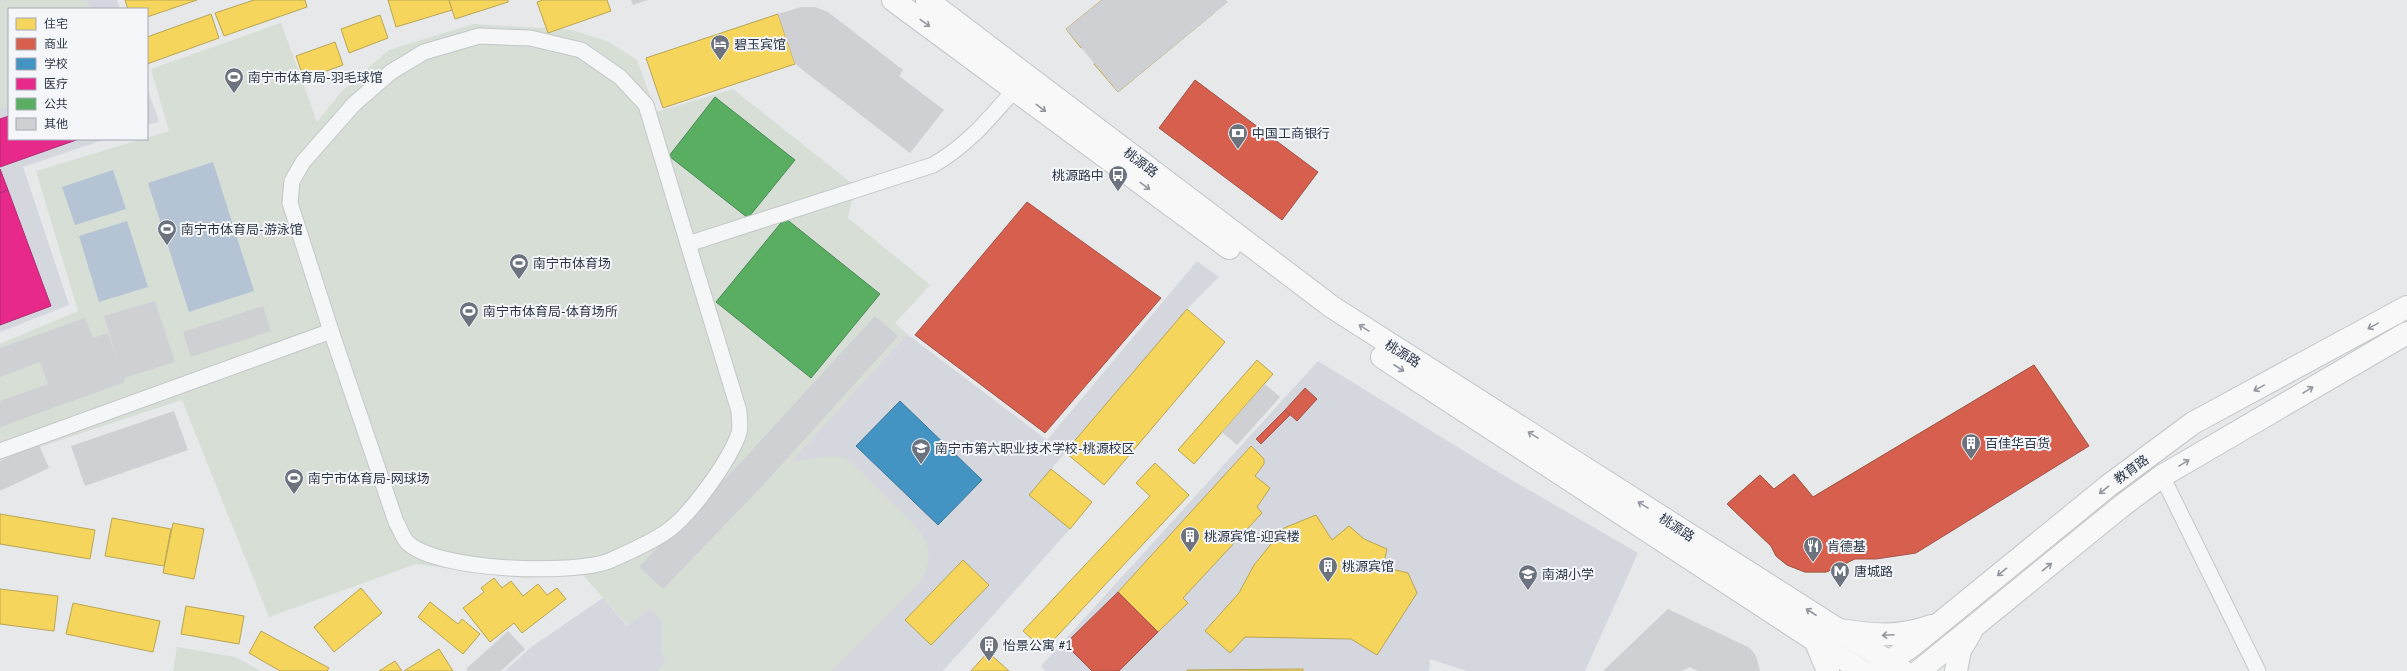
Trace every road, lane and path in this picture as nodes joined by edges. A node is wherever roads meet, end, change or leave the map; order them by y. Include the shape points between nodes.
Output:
1 (893, 0) edge
2 (927, 0) edge
3 (1015, 89) junction
4 (688, 244) junction
5 (2407, 307) edge
6 (331, 331) junction
7 (2407, 333) edge
8 (0, 451) edge
9 (2162, 476) junction
10 (1939, 623) junction
11 (1973, 626) junction
12 (1839, 630) junction
13 (1815, 640) junction
14 (1882, 669) edge
15 (1828, 671) edge
16 (1919, 671) edge
17 (1956, 671) edge
18 (2258, 671) edge

1 -> 3 main road, 桃源路
12 -> 2 main road, 桃源路 via 1332,307
3 - 4 street via 976,134 953,154 933,165
3 -> 13 main road, 桃源路 via 1324,318
4 - 6 street via 646,106 620,77 581,50 530,38 479,36 424,52 391,72 331,128 303,162 292,181 290,203
4 - 6 street via 739,412 740,431 704,494 667,532 608,561 546,571 432,557 408,543 396,522
5 -> 10 main road, 教育路 via 2193,424 2108,486
6 - 8 street
9 -> 7 main road, 教育路
11 -> 9 main road, 教育路 via 2123,504
9 - 18 street
10 -> 12 main road via 1911,633 1876,635
10 - 14 main road, 教育路
11 - 16 main road, 教育路
11 - 17 main road via 1960,650
12 - 14 main road, 桃源路
13 - 14 main road, 桃源路
13 - 15 main road

